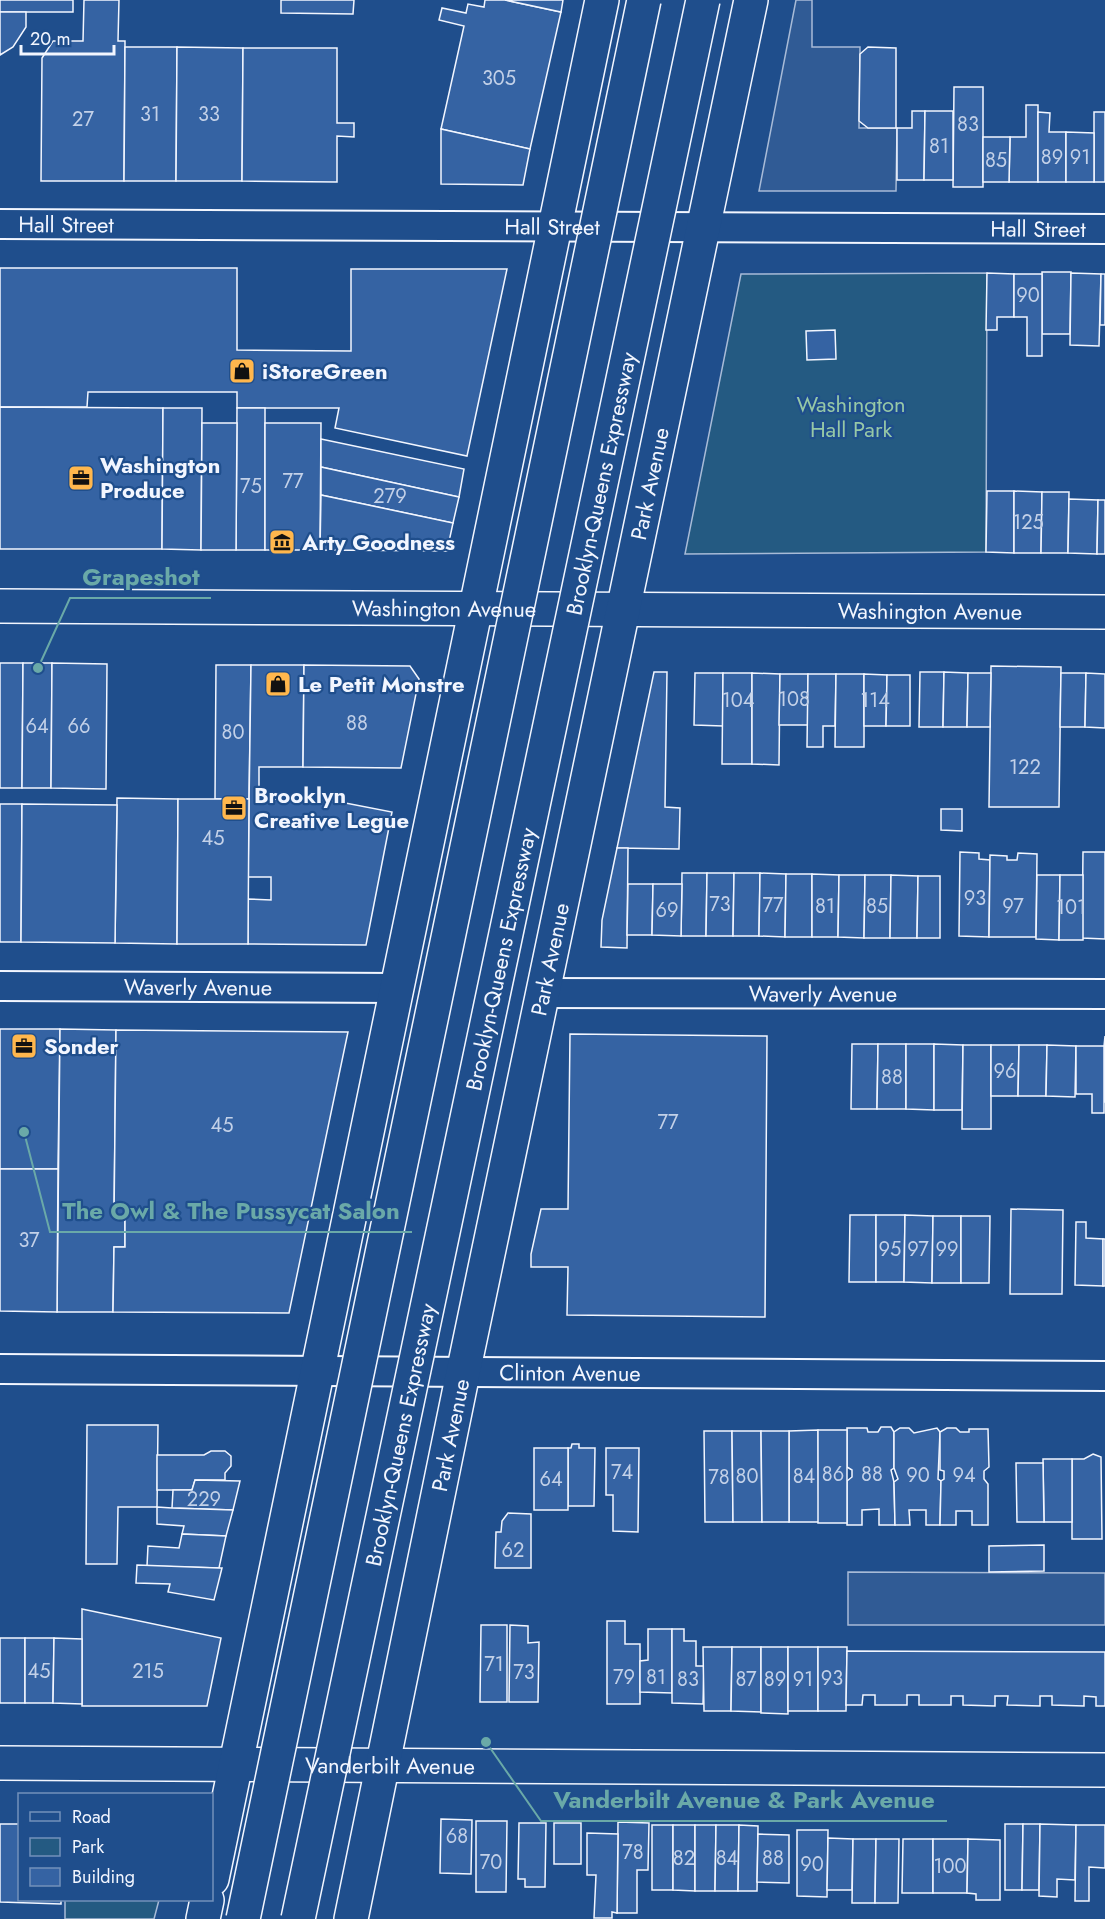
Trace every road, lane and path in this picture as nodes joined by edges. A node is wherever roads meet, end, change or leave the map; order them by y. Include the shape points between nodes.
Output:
1 (602, 0) edge
2 (644, 0) edge
3 (703, 0) edge
4 (751, 0) edge
5 (0, 224) edge
6 (556, 227) junction
7 (702, 228) junction
8 (1105, 229) edge
9 (0, 606) edge
10 (477, 607) junction
11 (623, 609) junction
12 (1105, 612) edge
13 (0, 986) edge
14 (397, 988) junction
15 (543, 993) junction
16 (1105, 994) edge
17 (0, 1369) edge
18 (317, 1371) junction
19 (462, 1373) junction
20 (1105, 1376) edge
21 (0, 1763) edge
22 (235, 1765) junction
23 (384, 1766) junction
24 (1105, 1770) edge
25 (213, 1874) edge
26 (207, 1901) edge
27 (203, 1919) edge
28 (243, 1919) edge
29 (298, 1919) edge
30 (351, 1919) edge

1 - 6 main road
2 - 28 main road, bridge
3 - 29 main road, Brooklyn-Queens Expressway, bridge
4 - 7 main road, Park Avenue
5 - 6 street, Hall Street
6 - 7 street, Hall Street
6 - 10 main road
7 - 8 street, Hall Street
7 - 11 main road, Park Avenue
9 - 10 main road, Washington Avenue
10 - 11 main road, Washington Avenue
10 - 14 main road
11 - 12 main road, Washington Avenue
11 - 15 main road, Park Avenue
13 - 14 street, Waverly Avenue
14 - 18 main road
15 - 16 street, Waverly Avenue
15 - 19 main road, Park Avenue
17 - 18 street, Clinton Avenue
18 - 19 street, Clinton Avenue
18 - 22 main road
19 - 20 street, Clinton Avenue
19 - 23 main road, Park Avenue
21 - 22 main road, Vanderbilt Avenue
22 - 23 main road, Vanderbilt Avenue
22 - 25 main road
23 - 24 main road, Vanderbilt Avenue
23 - 30 main road, Park Avenue
26 - 27 main road

